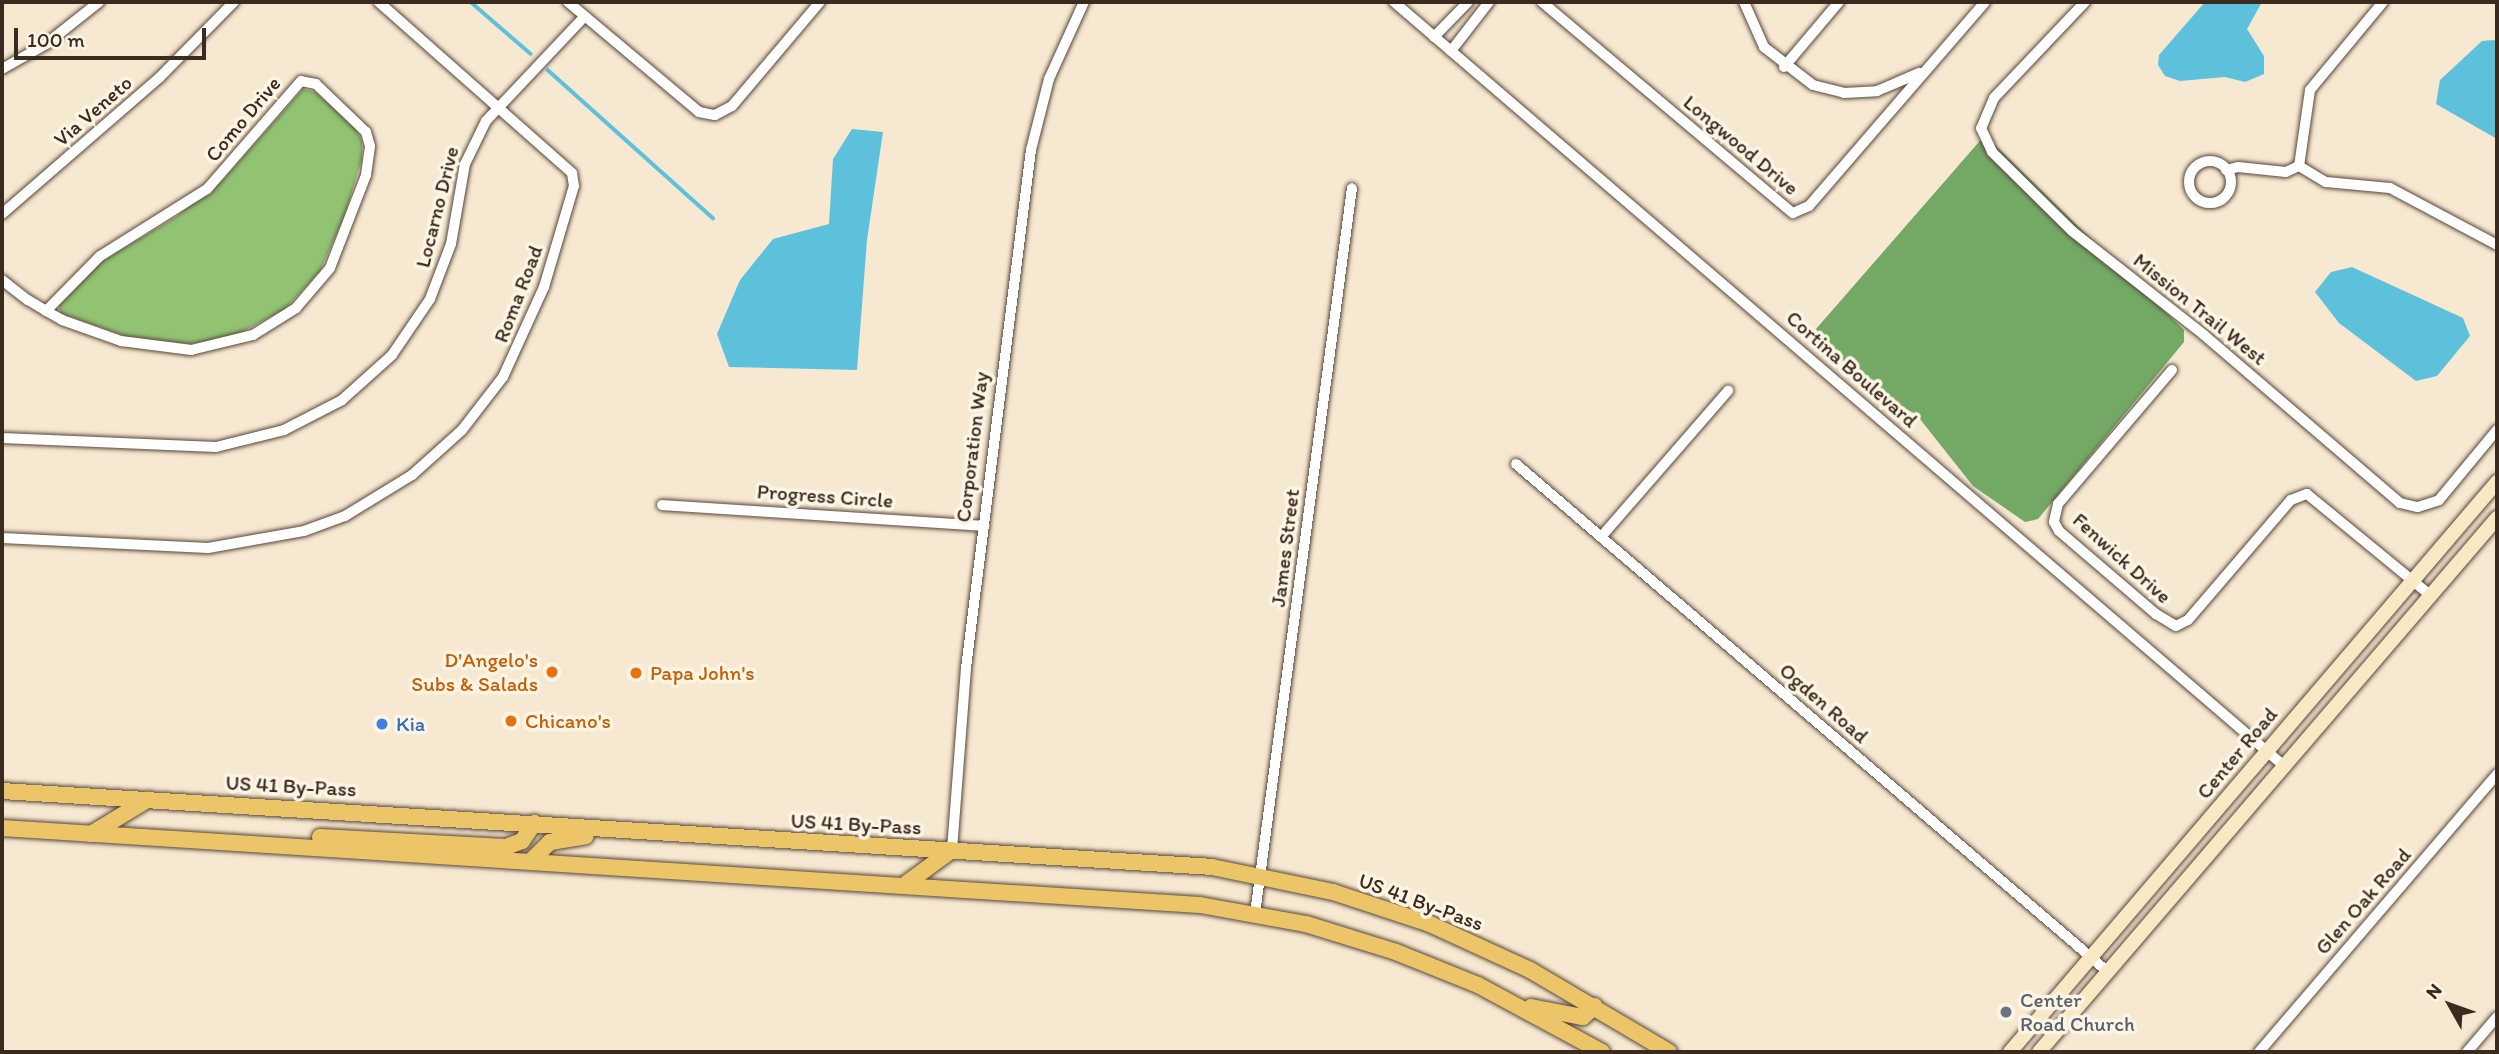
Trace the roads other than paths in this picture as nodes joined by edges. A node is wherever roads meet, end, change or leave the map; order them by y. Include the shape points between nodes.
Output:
1 (99, 2) edge
2 (234, 2) edge
3 (379, 2) edge
4 (568, 2) edge
5 (820, 2) edge
6 (1084, 2) edge
7 (1394, 2) edge
8 (1468, 2) edge
9 (1489, 2) edge
10 (1542, 2) edge
11 (1744, 2) edge
12 (1839, 2) edge
13 (1985, 2) edge
14 (2085, 2) edge
15 (2382, 2) edge
16 (585, 16) junction
17 (1434, 37) junction
18 (1451, 51) junction
19 (1934, 61) junction
20 (1784, 67) junction
21 (2, 69) edge
22 (497, 105) junction
23 (2299, 166) junction
24 (2226, 170) junction
25 (1352, 188) dead end
26 (2, 214) edge
27 (2497, 246) edge
28 (2, 280) edge
29 (46, 311) junction
30 (2172, 370) dead end
31 (1728, 391) dead end
32 (2497, 430) edge
33 (2, 438) edge
34 (1516, 464) dead end
35 (2497, 482) edge
36 (662, 505) dead end
37 (2497, 518) edge
38 (984, 526) junction
39 (1601, 537) junction
40 (2, 538) edge
41 (2412, 581) junction
42 (2431, 596) junction
43 (2266, 750) junction
44 (2284, 766) junction
45 (2497, 774) edge
46 (2, 791) edge
47 (147, 800) junction
48 (534, 823) junction
49 (2, 828) edge
50 (91, 834) junction
51 (784, 841) junction
52 (272, 845) junction
53 (952, 850) junction
54 (531, 861) junction
55 (1262, 876) junction
56 (907, 883) junction
57 (1255, 914) junction
58 (2091, 958) junction
59 (2108, 972) junction
60 (1515, 1004) junction
61 (1595, 1006) junction
62 (2497, 1017) edge
63 (1602, 1052) edge
64 (1669, 1052) edge
65 (2010, 1052) edge
66 (2039, 1052) edge
67 (2259, 1052) edge
68 (2467, 1052) edge

1 - 21 street via 46,44
2 - 26 street, Via Veneto via 159,78
3 - 22 street, Roma Road
4 - 16 street
5 - 16 street via 732,106 715,115 699,112
6 - 38 street, Corporation Way via 1049,79 1031,149
7 - 17 street, Cortina Boulevard
8 - 17 street
9 - 18 street
10 - 19 street, Longwood Drive via 1793,213 1809,206
11 - 20 street via 1758,38
12 - 20 street
13 - 19 street, Longwood Drive
14 - 32 street, Mission Trail West via 1994,97 1982,128 1989,148 2072,231 2204,335 2390,495 2410,506 2439,500
15 - 23 street via 2310,90
16 - 22 street, Locarno Drive
17 - 18 street, Cortina Boulevard
18 - 43 street, Cortina Boulevard
19 - 20 street via 1889,89 1852,93 1813,85
22 - 33 street, Locarno Drive via 467,158 448,256 422,313 392,355 342,400 284,430 216,447
22 - 40 street, Roma Road via 567,165 574,186 520,348 483,405 437,454 382,496 345,516 252,544 163,548
23 - 24 street via 2286,172
23 - 27 street via 2326,182 2390,188
24 - 24 street via 2213,162 2197,166 2189,180 2193,195 2208,203 2223,198 2230,183
25 - 55 street, James Street
28 - 29 street, Como Drive
29 - 29 street, Como Drive via 100,256 207,189 301,81 316,84 366,132 370,146 366,175 330,268 310,295 268,328 216,346 179,349 110,338
30 - 41 street, Fenwick Drive via 2057,504 2054,522 2059,531 2176,626 2188,620 2299,495 2314,498
31 - 39 street
34 - 39 street, Ogden Road
35 - 41 street, Center Road
36 - 38 street, Progress Circle
37 - 42 street, Center Road
38 - 53 street, Corporation Way via 966,668
39 - 58 street, Ogden Road
41 - 42 street, Fenwick Drive
41 - 43 street, Center Road
42 - 44 street, Center Road
43 - 44 street, Cortina Boulevard
43 - 58 street, Center Road
44 - 59 street, Center Road
45 - 67 street, Glen Oak Road
46 - 47 main road, US 41 By-Pass
47 - 48 main road, US 41 By-Pass
47 - 50 main road
48 - 51 main road, US 41 By-Pass
48 - 52 main road via 522,841 506,847 308,836
48 - 54 main road
49 - 50 main road
50 - 52 main road
51 - 53 main road, US 41 By-Pass
51 - 54 main road via 737,846 575,835 550,842
52 - 54 main road
53 - 55 main road, US 41 By-Pass via 1153,861
53 - 56 main road
54 - 56 main road
55 - 57 street, James Street
55 - 61 main road, US 41 By-Pass via 1333,892 1430,924
56 - 57 main road via 1149,900
57 - 60 main road via 1396,952
58 - 59 street, Ogden Road
58 - 65 street, Center Road
59 - 66 street, Center Road
60 - 61 main road via 1583,1017
60 - 63 main road
61 - 64 main road, US 41 By-Pass
62 - 68 street

